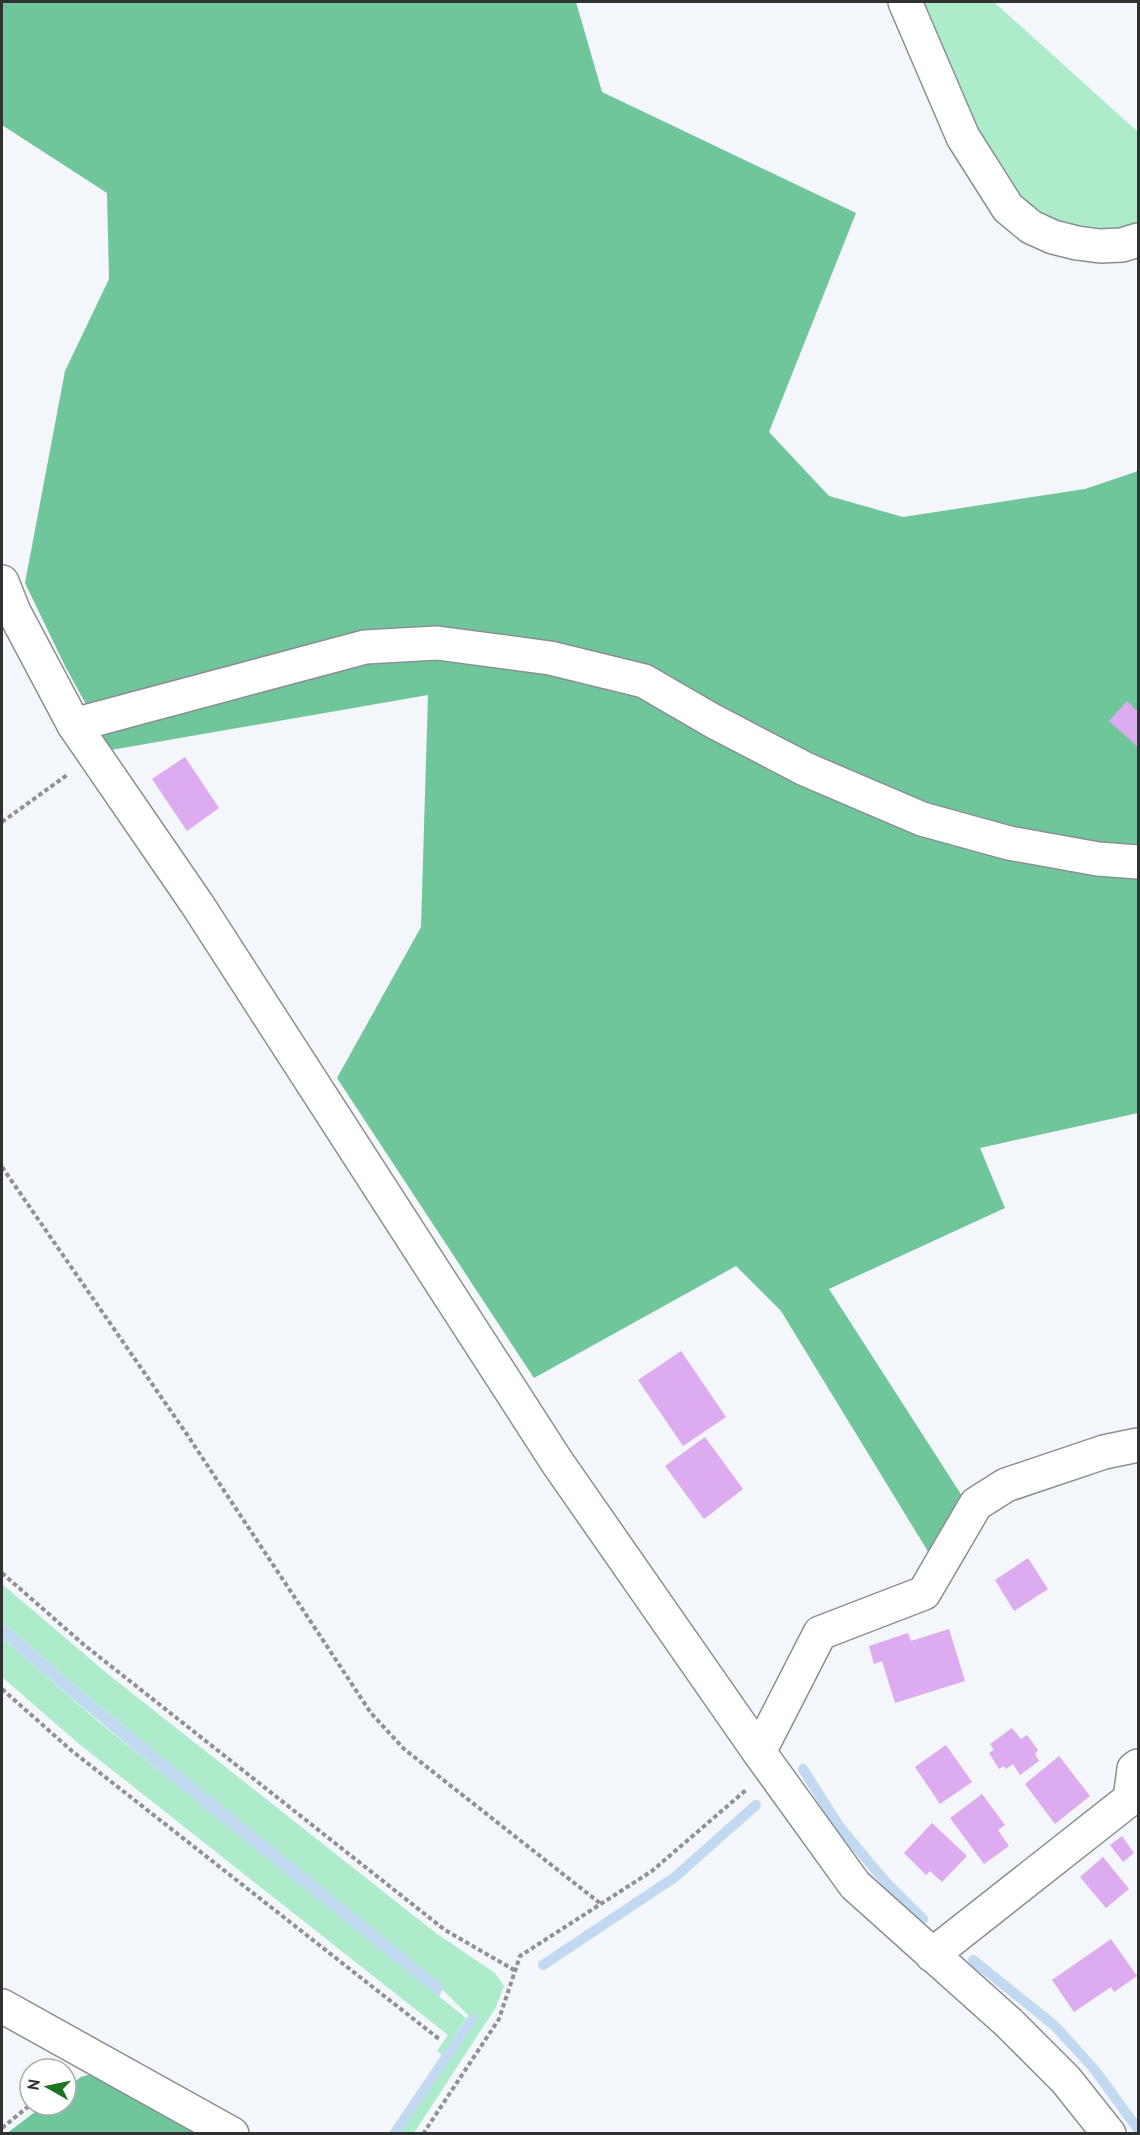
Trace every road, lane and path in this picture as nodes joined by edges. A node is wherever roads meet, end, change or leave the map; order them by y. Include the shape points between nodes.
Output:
1 (905, 2) edge
2 (1138, 240) edge
3 (2, 582) edge
4 (74, 725) junction
5 (94, 755) junction
6 (2, 822) edge
7 (1138, 862) edge
8 (2, 1167) edge
9 (1138, 1445) edge
10 (2, 1573) edge
11 (2, 1689) edge
12 (765, 1761) junction
13 (1138, 1766) edge
14 (601, 1904) junction
15 (932, 1955) junction
16 (514, 1970) junction
17 (2, 2006) edge
18 (439, 2039) dead end
19 (18, 2115) edge
20 (2, 2128) edge
21 (231, 2133) edge
22 (423, 2133) edge
23 (1109, 2133) edge

1 - 2 street via 963,137 1008,208 1031,227 1077,243 1122,245
3 - 4 street
4 - 5 street
4 - 7 street via 364,647 437,643 550,658 644,681 805,769 922,819 1009,843
5 - 6 path
5 - 12 street via 197,904 557,1462
8 - 14 path via 192,1442 371,1713 404,1749
9 - 12 street via 1104,1452 1006,1485 976,1504 924,1593 820,1633
10 - 16 path via 83,1644 445,1930
11 - 18 path via 72,1751
12 - 14 path via 652,1871
12 - 15 street via 855,1885
13 - 15 street via 1134,1769 1130,1799
14 - 16 path via 520,1956
15 - 23 street via 1058,2072
16 - 22 path via 499,2019
17 - 21 street
19 - 20 path

